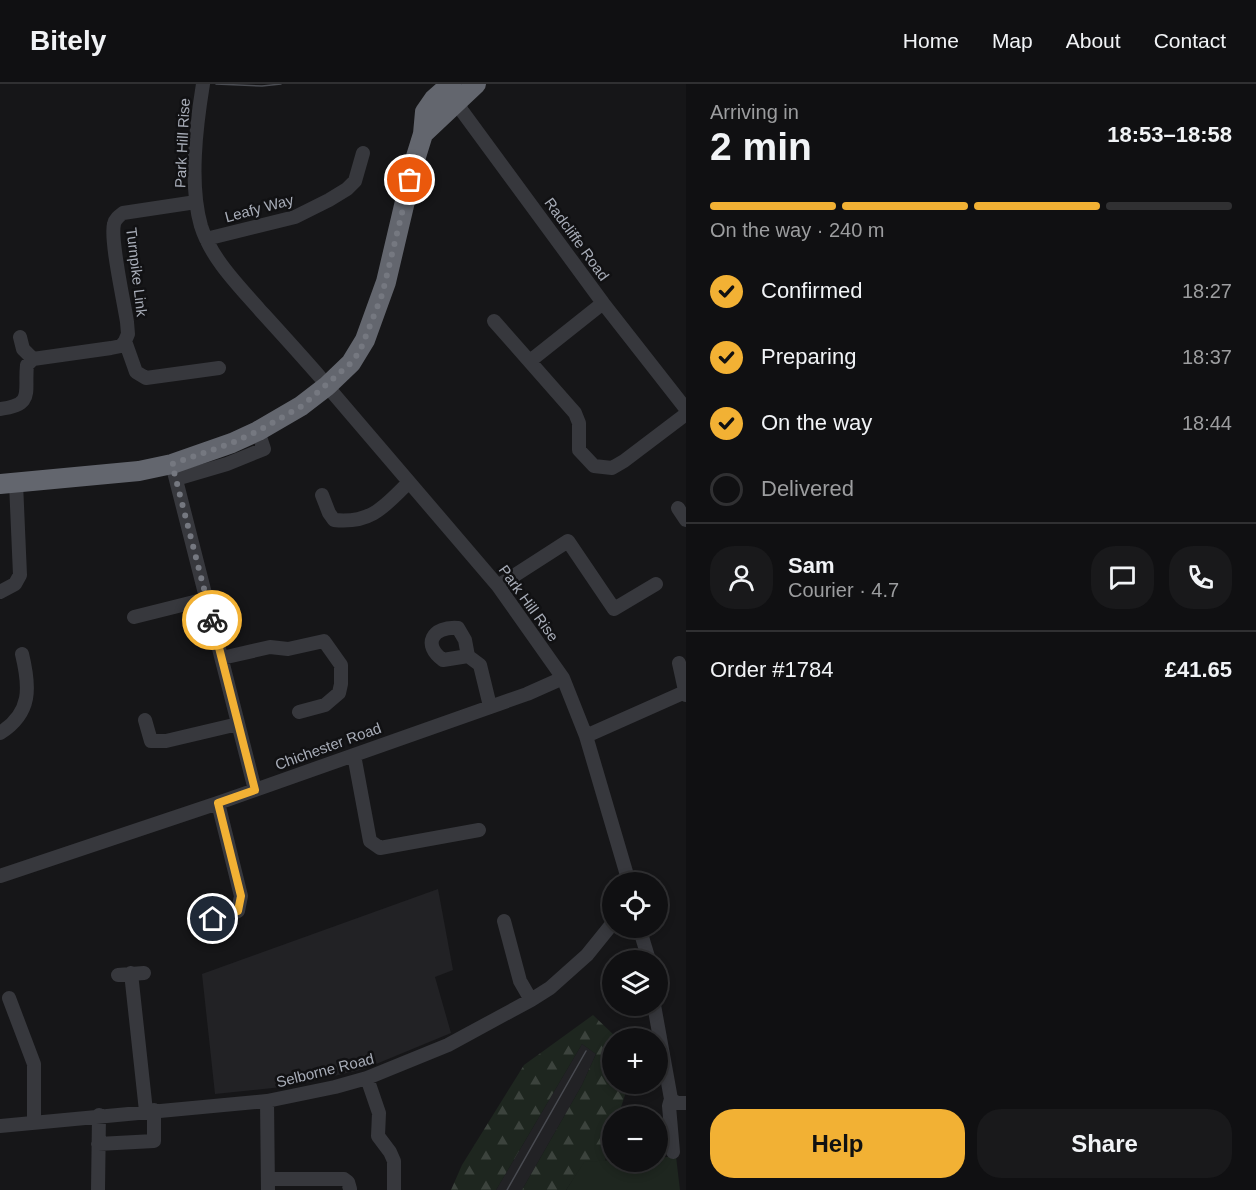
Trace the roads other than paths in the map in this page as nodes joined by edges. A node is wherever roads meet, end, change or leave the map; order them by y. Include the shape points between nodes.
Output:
1 (203, 84) edge
2 (476, 84) edge
3 (451, 92) edge
4 (363, 153) dead end
5 (196, 202) junction
6 (206, 239) junction
7 (603, 303) junction
8 (494, 321) dead end
9 (20, 337) dead end
10 (125, 341) junction
11 (33, 359) junction
12 (530, 361) junction
13 (219, 368) dead end
14 (323, 382) junction
15 (0, 409) edge
16 (686, 410) edge
17 (686, 414) edge
18 (174, 471) junction
19 (100, 473) junction
20 (8, 483) edge
21 (408, 483) junction
22 (322, 495) dead end
23 (678, 508) dead end
24 (686, 520) edge
25 (656, 584) dead end
26 (498, 586) junction
27 (0, 592) edge
28 (206, 599) junction
29 (134, 617) dead end
30 (22, 654) dead end
31 (468, 656) dead end
32 (222, 658) junction
33 (679, 663) dead end
34 (563, 678) junction
35 (685, 694) edge
36 (490, 706) junction
37 (299, 712) dead end
38 (145, 720) dead end
39 (238, 724) junction
40 (0, 733) edge
41 (586, 736) junction
42 (354, 755) junction
43 (255, 790) junction
44 (218, 803) junction
45 (479, 830) dead end
46 (626, 872) edge
47 (0, 876) edge
48 (213, 919) dead end
49 (504, 921) dead end
50 (602, 936) edge
51 (131, 974) dead end
52 (9, 998) dead end
53 (531, 1000) junction
54 (656, 1016) edge
55 (367, 1077) junction
56 (671, 1099) junction
57 (267, 1101) junction
58 (686, 1103) edge
59 (150, 1111) junction
60 (99, 1115) junction
61 (34, 1123) junction
62 (0, 1126) edge
63 (98, 1144) junction
64 (673, 1152) dead end
65 (268, 1184) edge
66 (350, 1189) edge
67 (98, 1190) edge
68 (394, 1190) edge

1 - 5 street, Park Hill Rise
2 - 3 highway
3 - 7 street, Radcliffe Road
3 - 14 highway via 427,108 424,115 423,134 386,282 360,351 351,363
4 - 6 street, Leafy Way via 352,185 304,213
5 - 6 street, Park Hill Rise
5 - 10 street, Turnpike Link via 123,213 116,218 114,238 128,334
6 - 14 street, Park Hill Rise via 230,275
7 - 12 street
7 - 16 street, Radcliffe Road
8 - 12 street
9 - 11 street via 23,349
10 - 11 street via 111,348
10 - 13 street, Turnpike Link via 136,372 146,378
11 - 15 street via 27,365 23,401 15,407
12 - 17 street via 575,412 579,450 594,466 612,468
14 - 18 highway via 302,406
14 - 19 highway via 237,432 195,448
14 - 21 street, Park Hill Rise
18 - 19 highway
18 - 28 street
19 - 20 highway
20 - 27 street via 20,575 15,584
21 - 22 street via 377,513 352,520 334,520
21 - 26 street, Park Hill Rise
23 - 24 street
25 - 26 street via 614,609 568,541
26 - 34 street, Park Hill Rise
28 - 29 street
28 - 32 street
30 - 40 street via 26,701 12,726
31 - 36 street via 480,665
32 - 37 street via 324,641 341,665 339,693 325,705
32 - 39 street
33 - 35 street
34 - 36 street, Chichester Road
34 - 41 street, Park Hill Rise
35 - 41 street
36 - 42 street, Chichester Road
38 - 39 street via 151,741
39 - 43 street
41 - 46 street, Park Hill Rise
42 - 43 street, Chichester Road
42 - 45 street via 370,841 380,848
43 - 44 street, Chichester Road
44 - 47 street, Chichester Road
44 - 48 street via 241,896 238,911
49 - 53 street via 520,981
50 - 53 street, Selborne Road via 587,955
51 - 59 street
52 - 61 street via 34,1064
53 - 55 street, Selborne Road via 448,1045
54 - 56 street
55 - 57 street, Selborne Road
55 - 68 street via 379,1113 378,1136 394,1161
56 - 58 street
56 - 64 street
57 - 59 street, Selborne Road
57 - 65 street
59 - 60 street, Selborne Road
59 - 63 street via 154,1141
60 - 61 street, Selborne Road
60 - 63 street
61 - 62 street, Selborne Road
63 - 67 street
65 - 66 street via 344,1179

